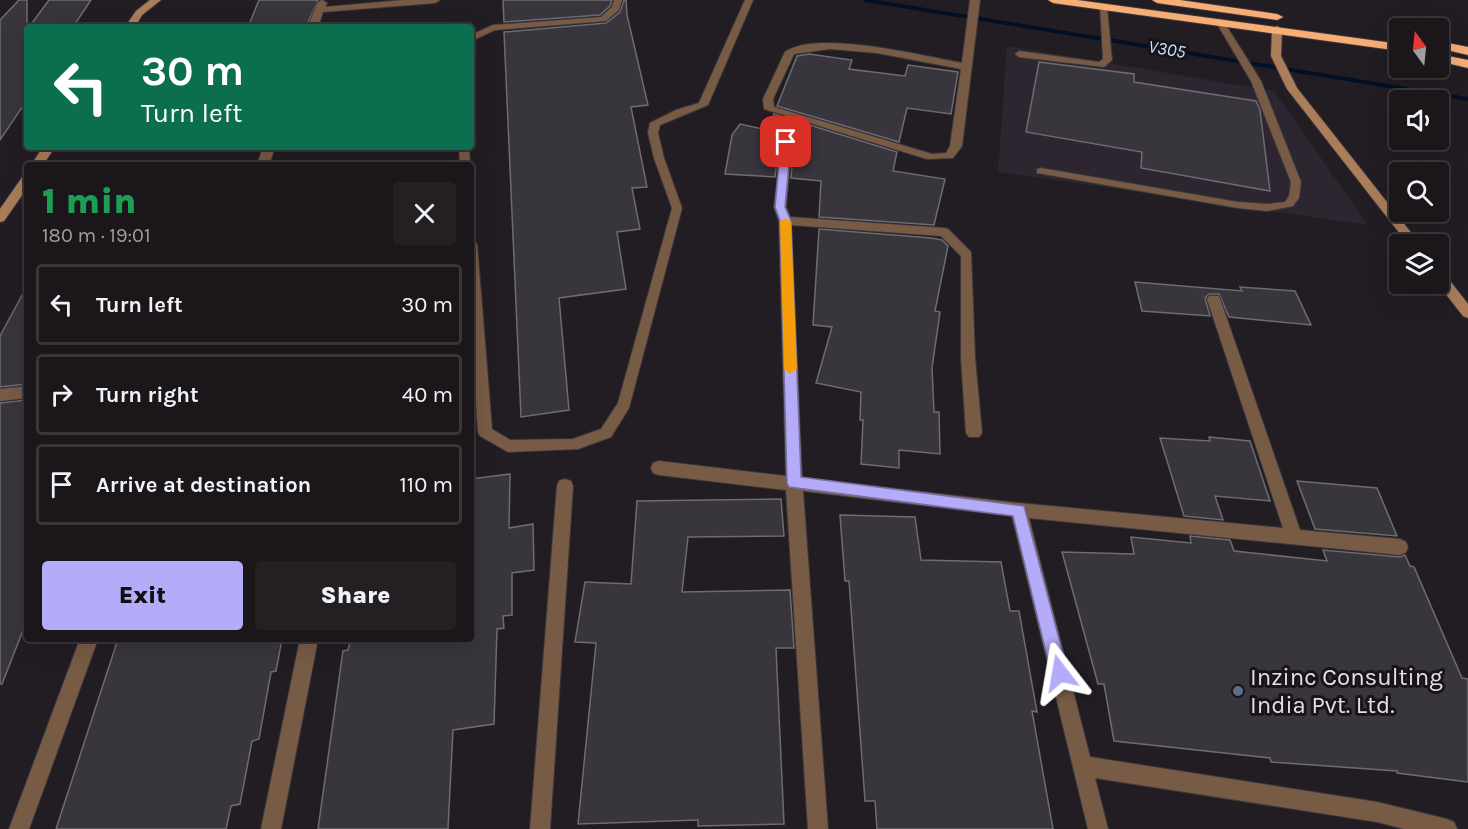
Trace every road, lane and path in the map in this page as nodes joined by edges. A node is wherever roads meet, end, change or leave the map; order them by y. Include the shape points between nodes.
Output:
1 (138, 0) edge
2 (156, 0) edge
3 (324, 0) edge
4 (435, 0) edge
5 (618, 0) edge
6 (749, 0) edge
7 (975, 0) edge
8 (1053, 0) edge
9 (1157, 0) edge
10 (1103, 7) junction
11 (320, 10) junction
12 (139, 13) junction
13 (1286, 18) dead end
14 (1220, 22) junction
15 (132, 24) edge
16 (314, 24) edge
17 (1276, 29) junction
18 (474, 37) edge
19 (1389, 46) edge
20 (1449, 47) edge
21 (1468, 51) edge
22 (1020, 54) dead end
23 (1449, 60) edge
24 (1468, 64) edge
25 (965, 67) junction
26 (789, 128) dead end
27 (1041, 171) dead end
28 (24, 183) edge
29 (0, 218) edge
30 (785, 221) junction
31 (1406, 234) edge
32 (474, 287) edge
33 (1449, 289) edge
34 (1214, 299) dead end
35 (1468, 313) edge
36 (24, 392) edge
37 (0, 395) edge
38 (974, 433) dead end
39 (659, 468) dead end
40 (794, 483) junction
41 (565, 486) dead end
42 (1019, 510) junction
43 (1294, 536) junction
44 (1400, 547) dead end
45 (89, 642) edge
46 (308, 642) edge
47 (1083, 766) junction
48 (19, 829) edge
49 (271, 829) edge
50 (540, 829) edge
51 (818, 829) edge
52 (1098, 829) edge
53 (1447, 829) edge

1 - 12 street
2 - 12 street
3 - 11 street
4 - 11 street
5 - 18 lane via 616,8 603,19 493,28
6 - 32 lane via 703,105 655,123 653,133 659,158 677,208 624,404 606,433 573,445 534,447 508,446 484,432
7 - 25 street
8 - 10 highway
9 - 13 highway
10 - 14 highway
10 - 22 lane via 1108,60 1101,65
11 - 16 street
12 - 15 street
14 - 17 highway
14 - 27 lane via 1256,81 1296,182 1294,200 1289,205 1238,205
17 - 19 highway
17 - 31 street via 1276,56 1292,89
20 - 21 highway
23 - 24 highway
25 - 25 street via 870,50 803,47 790,52 768,99 769,109 931,157 949,156 956,146
26 - 30 street via 780,207
28 - 29 street
30 - 38 street via 944,232 967,255 968,358
30 - 40 street
33 - 35 street
34 - 43 street
36 - 37 street
39 - 40 street
40 - 42 street
40 - 51 street
41 - 50 street
42 - 43 street
42 - 47 street
43 - 44 street
45 - 48 street
46 - 49 street
47 - 52 street
47 - 53 street via 1377,812

